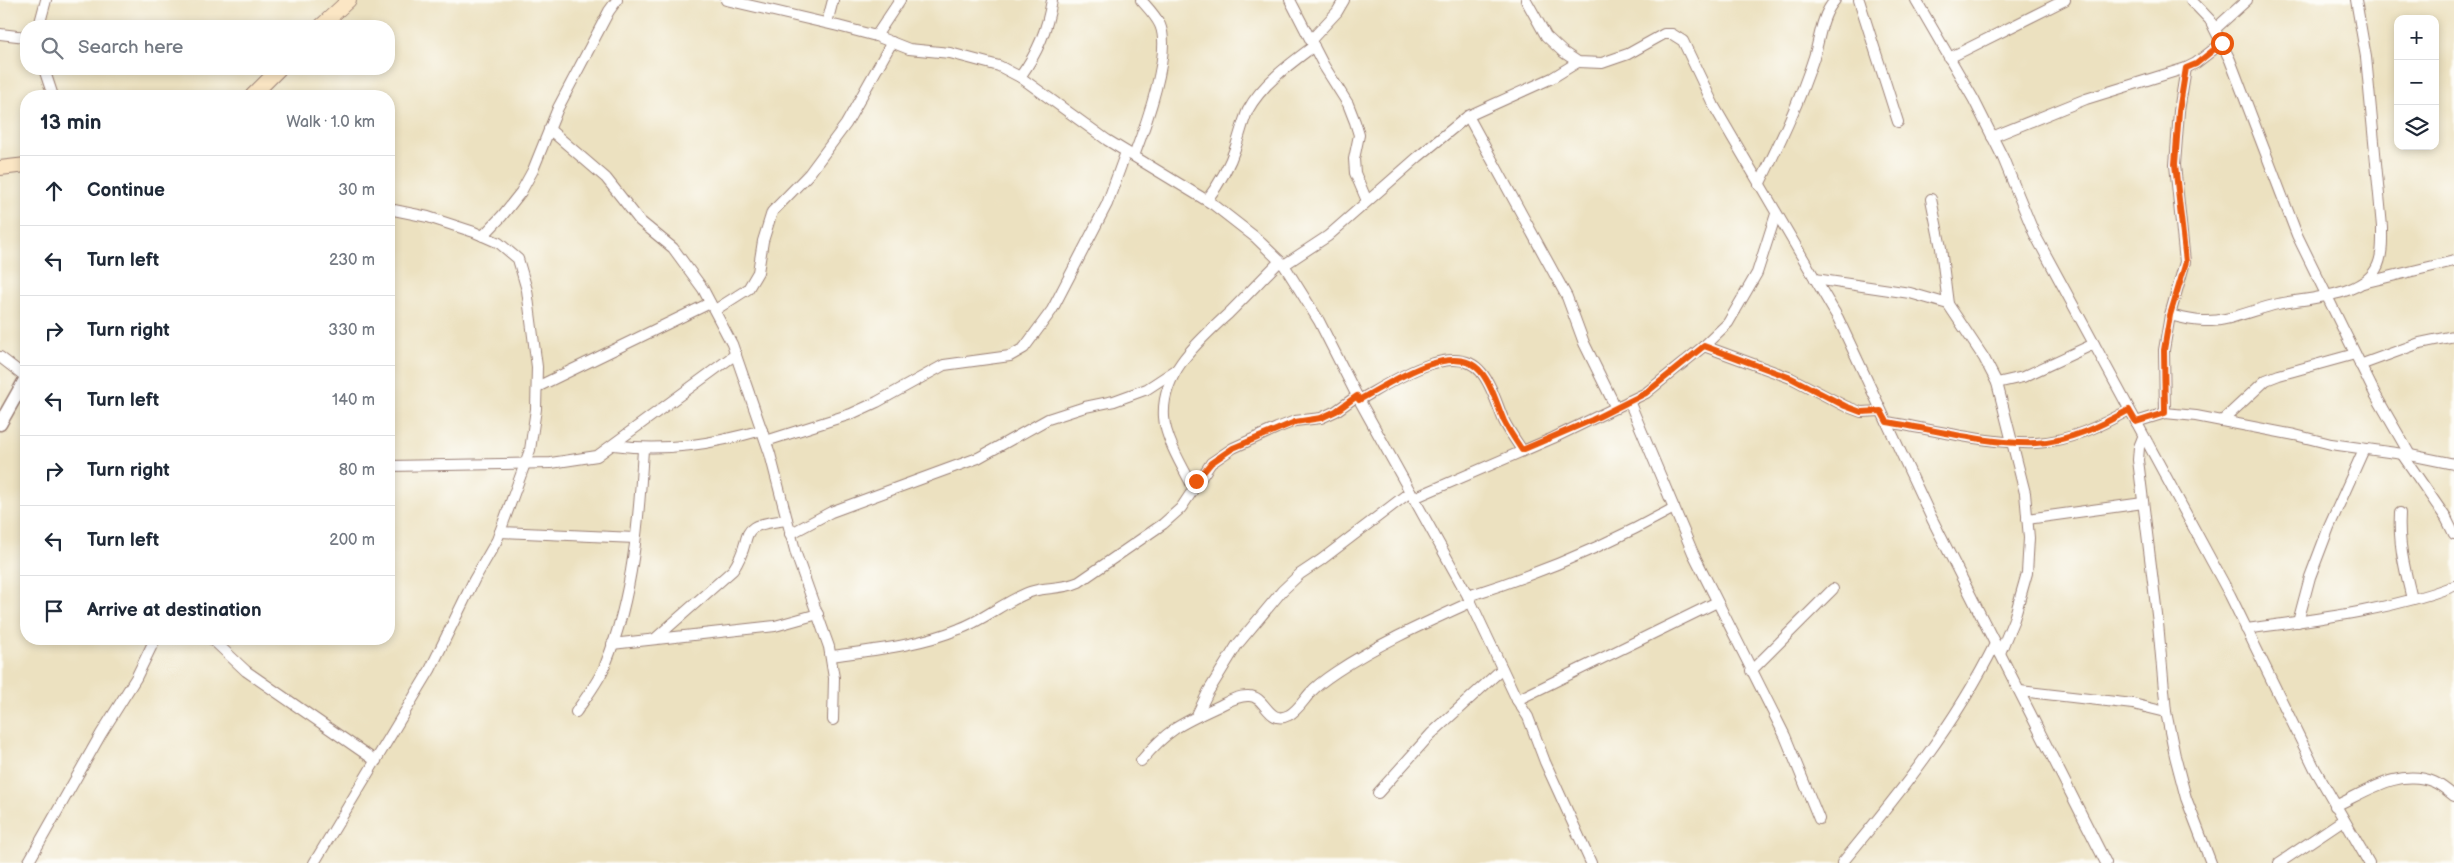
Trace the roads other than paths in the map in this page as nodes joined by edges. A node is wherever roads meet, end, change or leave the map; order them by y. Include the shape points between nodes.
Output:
1 (46, 0) edge
2 (349, 0) edge
3 (617, 0) edge
4 (726, 0) edge
5 (833, 0) edge
6 (900, 0) edge
7 (1052, 0) edge
8 (1141, 0) edge
9 (1290, 0) edge
10 (1344, 0) edge
11 (1526, 0) edge
12 (1835, 0) edge
13 (1859, 0) edge
14 (1916, 0) edge
15 (2064, 0) edge
16 (2192, 0) edge
17 (2247, 0) edge
18 (2356, 0) edge
19 (41, 20) edge
20 (328, 20) edge
21 (826, 23) junction
22 (2214, 29) junction
23 (0, 34) edge
24 (20, 36) edge
25 (876, 36) junction
26 (892, 42) junction
27 (1313, 43) junction
28 (2222, 43) junction
29 (1949, 58) junction
30 (1578, 62) junction
31 (2186, 68) junction
32 (46, 75) edge
33 (273, 75) edge
34 (1020, 77) junction
35 (51, 90) edge
36 (258, 90) edge
37 (1468, 116) junction
38 (1898, 122) dead end
39 (549, 128) junction
40 (1992, 137) junction
41 (1130, 154) junction
42 (20, 166) edge
43 (0, 168) edge
44 (1759, 185) junction
45 (1931, 199) dead end
46 (1207, 200) junction
47 (1367, 201) junction
48 (395, 211) edge
49 (1776, 214) junction
50 (483, 236) junction
51 (2454, 261) edge
52 (1282, 263) junction
53 (1815, 279) junction
54 (2361, 283) junction
55 (2326, 297) junction
56 (1948, 304) junction
57 (712, 306) junction
58 (2170, 315) junction
59 (2454, 336) edge
60 (2094, 344) junction
61 (1704, 346) junction
62 (736, 354) junction
63 (2355, 354) junction
64 (0, 357) edge
65 (2360, 364) junction
66 (1176, 370) junction
67 (20, 373) edge
68 (1997, 383) junction
69 (537, 387) junction
70 (20, 389) edge
71 (1358, 398) junction
72 (1629, 401) junction
73 (1616, 408) junction
74 (2129, 410) junction
75 (1881, 411) junction
76 (2165, 413) junction
77 (2222, 421) junction
78 (1887, 422) junction
79 (2136, 422) junction
80 (0, 424) edge
81 (762, 430) junction
82 (2143, 437) junction
83 (766, 441) junction
84 (2012, 443) junction
85 (614, 445) junction
86 (643, 449) junction
87 (1522, 450) junction
88 (2364, 450) junction
89 (2406, 454) junction
90 (526, 462) junction
91 (2454, 464) edge
92 (395, 466) edge
93 (1193, 487) junction
94 (1412, 495) junction
95 (2143, 503) junction
96 (1674, 508) junction
97 (2400, 513) dead end
98 (2028, 519) junction
99 (787, 520) junction
100 (500, 532) junction
101 (790, 534) junction
102 (2454, 534) edge
103 (635, 538) junction
104 (2454, 586) edge
105 (1834, 589) dead end
106 (1469, 599) junction
107 (2412, 600) junction
108 (1716, 602) junction
109 (818, 614) junction
110 (2298, 622) junction
111 (2246, 629) junction
112 (656, 638) junction
113 (612, 644) junction
114 (152, 645) edge
115 (218, 645) edge
116 (1998, 648) junction
117 (831, 656) junction
118 (1502, 669) junction
119 (1751, 671) junction
120 (2020, 691) junction
121 (1517, 700) junction
122 (576, 712) dead end
123 (2166, 712) junction
124 (1197, 715) junction
125 (833, 720) dead end
126 (376, 761) junction
127 (1141, 761) dead end
128 (1378, 793) dead end
129 (2454, 796) edge
130 (2335, 806) junction
131 (1819, 819) dead end
132 (2343, 820) junction
133 (28, 863) edge
134 (314, 863) edge
135 (1591, 863) edge
136 (1842, 863) edge
137 (2106, 863) edge
138 (2211, 863) edge
139 (2279, 863) edge
140 (2369, 863) edge

1 - 19 street
2 - 20 main road
3 - 39 street via 588,49
4 - 21 street
5 - 21 street
6 - 25 street
7 - 34 street via 1047,29 1034,58
8 - 41 street via 1160,24 1162,54 1144,130
9 - 27 street
10 - 27 street
11 - 30 street via 1546,36
12 - 44 street
13 - 38 street
14 - 29 street
15 - 29 street
16 - 22 street
17 - 22 street
18 - 54 street via 2366,57 2382,227 2382,250 2376,269
21 - 25 street
22 - 28 street
23 - 24 street
25 - 26 street
26 - 34 street via 909,49 986,61
26 - 57 street via 846,124 809,174 772,212 758,272 748,289
27 - 46 street via 1258,96 1248,110 1230,164
27 - 47 street via 1355,122 1359,135 1354,158 1356,173
28 - 31 street
28 - 55 street via 2297,235
29 - 40 street
30 - 37 street via 1552,78
30 - 44 street via 1602,63 1628,54 1658,35 1678,36
31 - 40 street via 2086,99
31 - 58 street via 2175,164 2186,262
32 - 35 street
33 - 36 main road
34 - 41 street
37 - 47 street
37 - 73 street via 1567,297 1584,344
39 - 50 street via 521,192
39 - 57 street via 606,178 640,221 672,248
40 - 60 street via 2034,233
41 - 46 street
41 - 83 street via 1052,310 1024,348 1010,356 944,365 851,414
42 - 43 main road
44 - 49 street
45 - 56 street
46 - 52 street via 1256,237
47 - 52 street via 1328,236
48 - 50 street via 428,217
49 - 53 street
49 - 61 street via 1757,273 1728,323
50 - 69 street via 499,243 518,259 527,290
51 - 54 street
52 - 66 street via 1195,344
52 - 71 street via 1323,329
53 - 56 street via 1910,293
53 - 75 street via 1838,318
54 - 55 street
55 - 58 street via 2277,304 2204,322
55 - 63 street
56 - 68 street
57 - 62 street
57 - 69 street
58 - 76 street via 2164,350
59 - 65 street via 2420,342
60 - 68 street via 2023,377
60 - 74 street
61 - 72 street via 1646,393
61 - 75 street via 1791,378 1861,412
62 - 81 street
62 - 85 street
63 - 65 street
63 - 77 street via 2266,380
64 - 67 street
65 - 89 street
66 - 93 street via 1164,406 1164,418 1181,465
66 - 101 street via 1147,389 1114,402 1048,419 978,458 831,512
68 - 84 street
69 - 90 street
70 - 80 street
71 - 87 street via 1436,361 1459,359 1474,364 1483,373 1505,424
71 - 93 street via 1321,418 1295,422 1233,448 1211,463
71 - 94 street
72 - 73 street
72 - 96 street
73 - 87 street
74 - 79 street
74 - 84 street via 2099,427 2072,436 2037,443
75 - 78 street
76 - 77 street
76 - 79 street
77 - 88 street
78 - 84 street
78 - 116 street
79 - 82 street
81 - 83 street
81 - 86 street via 728,440
82 - 95 street via 2138,460
82 - 111 street
83 - 99 street
84 - 98 street
85 - 86 street
85 - 90 street via 597,456 551,463
86 - 103 street
87 - 94 street
88 - 89 street
88 - 110 street via 2329,527 2310,577
89 - 91 street
89 - 102 street
90 - 92 street
90 - 100 street
93 - 117 street via 1181,508 1163,524 1068,587 1030,592 960,629 926,640
94 - 106 street
94 - 124 street via 1300,574 1282,591 1237,645
95 - 98 street
95 - 123 street
96 - 106 street via 1623,536
96 - 108 street
97 - 107 street via 2401,559
98 - 116 street via 2027,574 2014,619
99 - 101 street
99 - 112 street via 751,528 746,533 742,556 733,570
100 - 103 street
100 - 126 street via 430,670
101 - 109 street
103 - 113 street via 627,593
104 - 107 street
105 - 119 street
106 - 118 street
106 - 124 street via 1367,651 1310,692 1291,714 1283,718 1268,712 1250,696 1238,697
107 - 110 street
108 - 119 street
108 - 121 street
109 - 112 street via 775,626
109 - 117 street
110 - 111 street
111 - 130 street
112 - 113 street
113 - 122 street via 606,665
114 - 133 street
115 - 126 street via 246,671
116 - 120 street
116 - 136 street via 1934,748
117 - 125 street
118 - 121 street
118 - 128 street via 1431,734
119 - 131 street via 1802,772
120 - 123 street via 2133,704
120 - 137 street
121 - 135 street via 1528,717
123 - 138 street via 2186,798
124 - 127 street via 1166,734
126 - 134 street
129 - 130 street via 2434,782 2395,778
130 - 132 street
132 - 139 street
132 - 140 street

